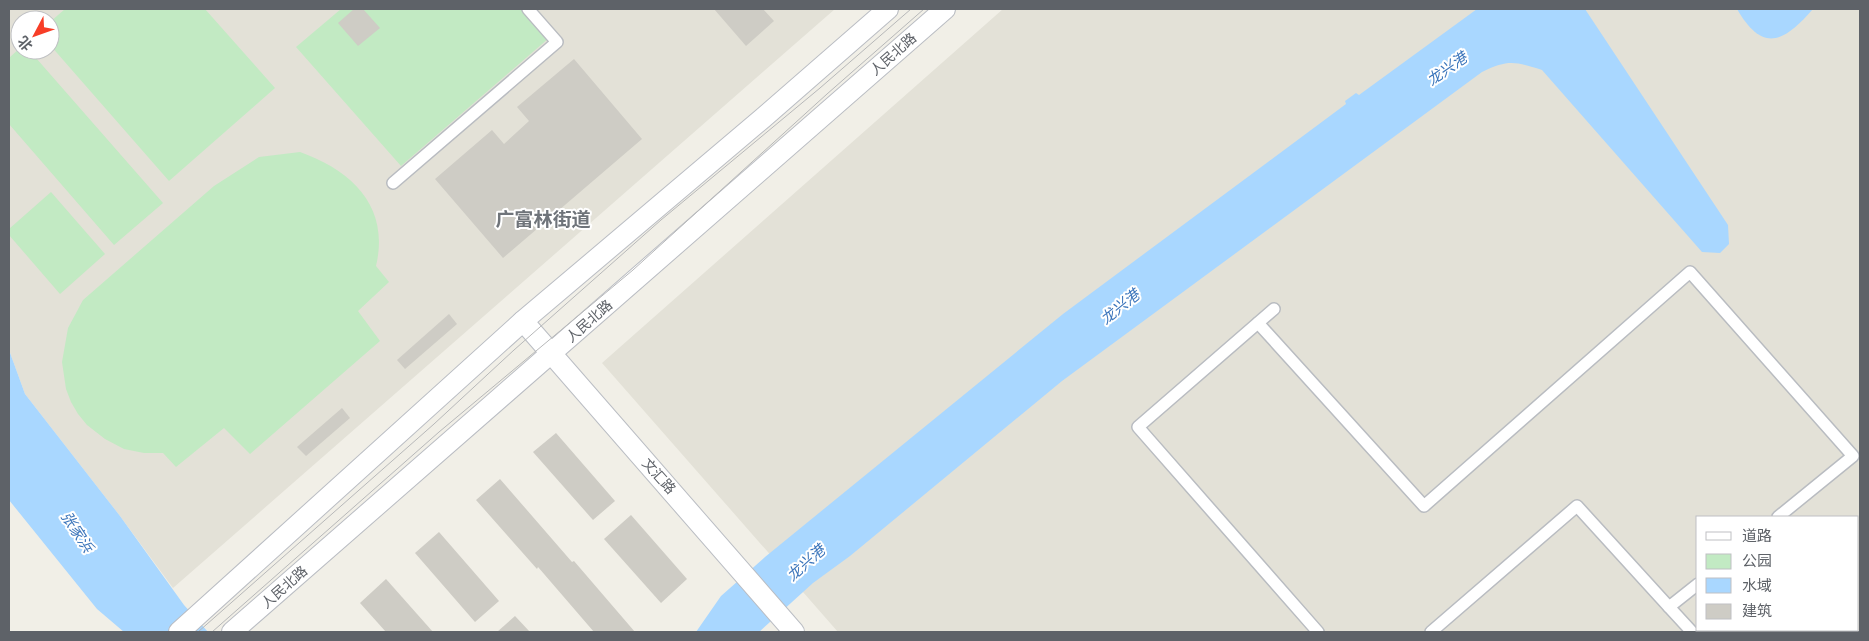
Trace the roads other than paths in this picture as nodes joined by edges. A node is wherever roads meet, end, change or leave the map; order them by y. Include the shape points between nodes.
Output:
1 (528, 9) edge
2 (888, 9) edge
3 (945, 9) edge
4 (393, 184) dead end
5 (1274, 309) dead end
6 (523, 321) junction
7 (1258, 323) junction
8 (551, 354) junction
9 (1779, 516) edge
10 (1696, 586) edge
11 (1669, 607) junction
12 (789, 626) edge
13 (179, 632) edge
14 (232, 632) edge
15 (1318, 632) edge
16 (1430, 632) edge
17 (1692, 632) edge

1 - 4 street via 557,42
2 - 6 main road
3 - 8 main road, 人民北路
5 - 7 street
6 - 8 main road, 文汇路
6 - 13 main road
7 - 9 street via 1424,506 1690,272 1853,456
7 - 15 street via 1138,427
8 - 12 main road, 文汇路
8 - 14 main road, 人民北路
10 - 11 street
11 - 16 street via 1577,506
11 - 17 street

